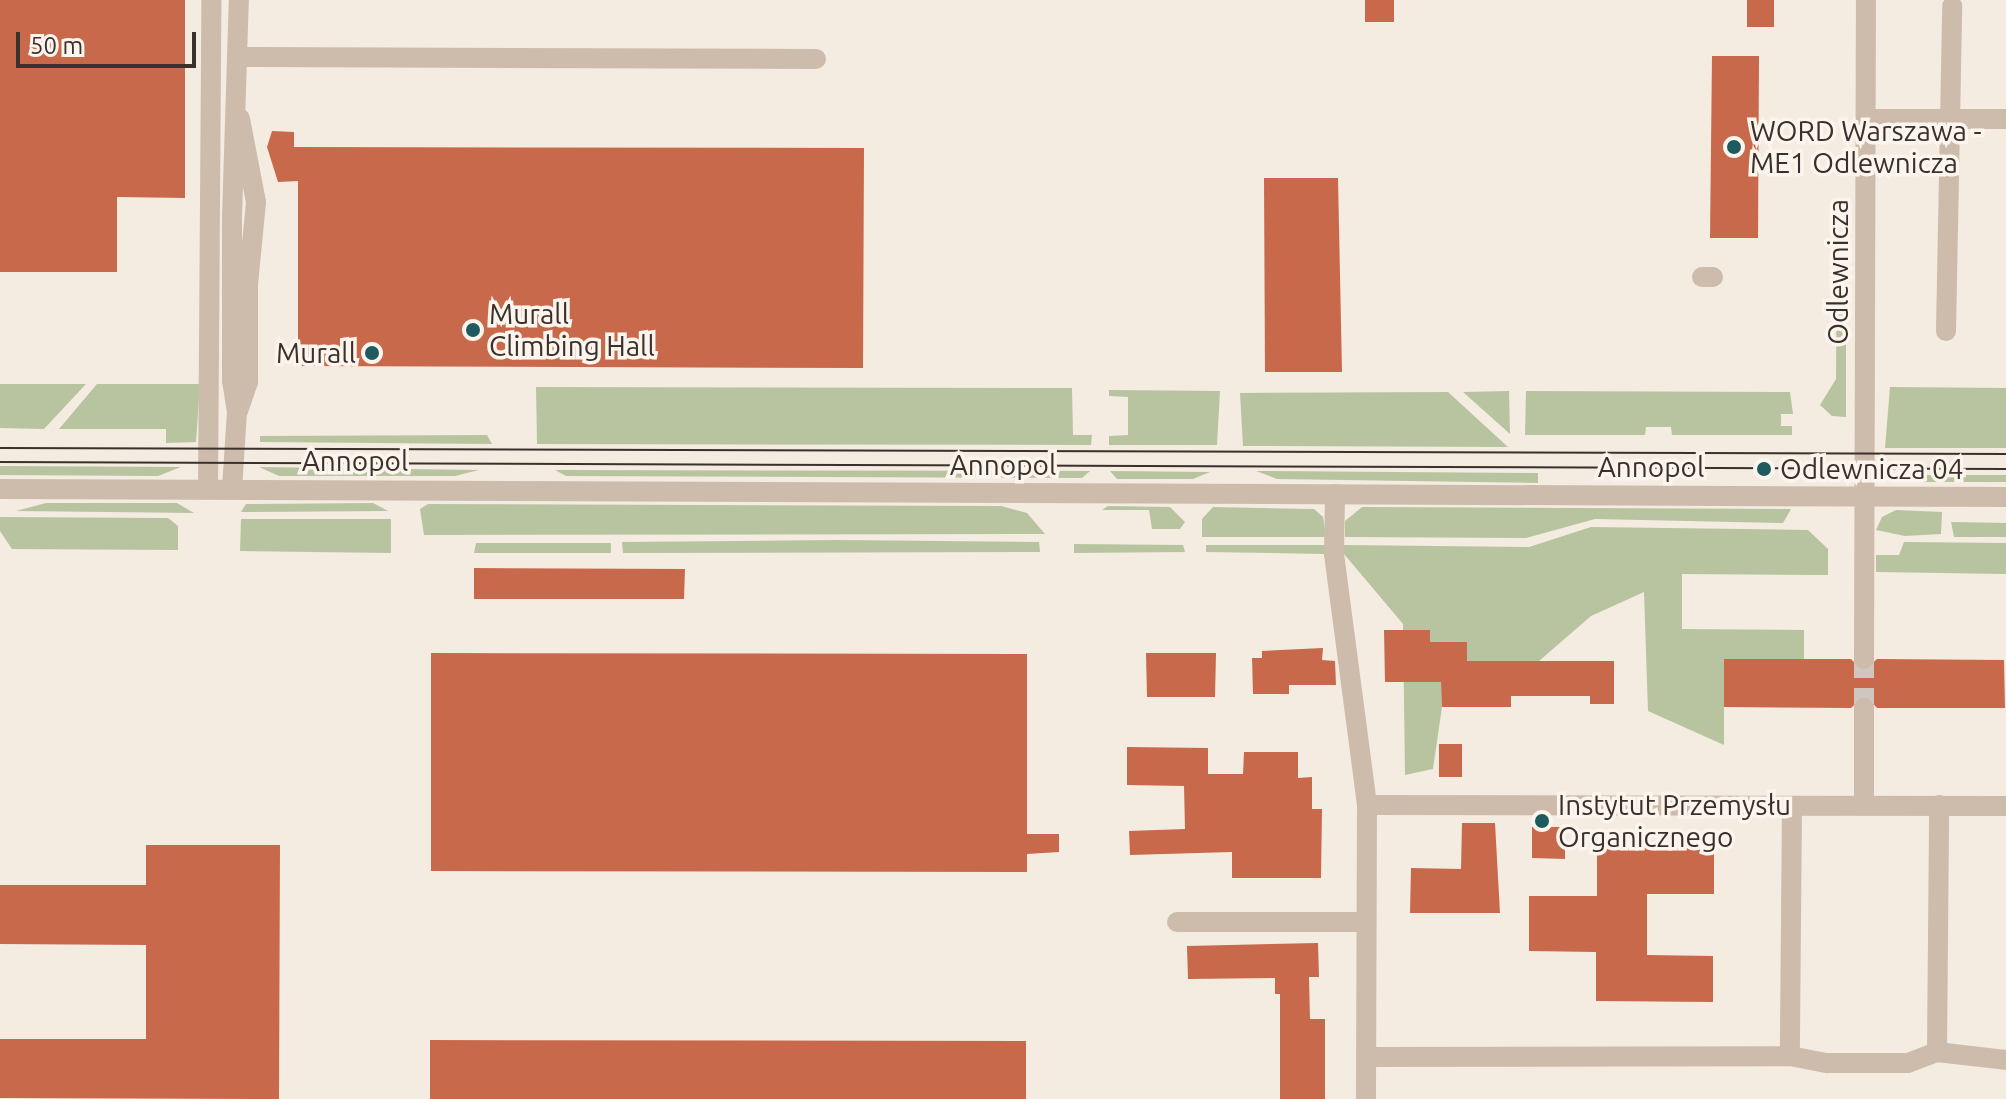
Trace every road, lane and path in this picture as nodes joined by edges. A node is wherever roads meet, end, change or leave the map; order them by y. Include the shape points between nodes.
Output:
1 (211, 0) edge
2 (239, 0) edge
3 (1866, 0) edge
4 (1952, 6) dead end
5 (239, 57) junction
6 (816, 59) dead end
7 (1866, 119) junction
8 (1949, 119) junction
9 (2006, 119) edge
10 (1946, 331) dead end
11 (0, 489) edge
12 (208, 489) junction
13 (232, 489) junction
14 (1335, 494) junction
15 (1863, 496) junction
16 (2006, 497) edge
17 (1864, 659) tunnel mouth
18 (1864, 708) tunnel mouth
19 (1367, 805) junction
20 (1864, 805) junction
21 (1939, 805) junction
22 (1792, 806) junction
23 (2006, 806) edge
24 (1177, 922) dead end
25 (1366, 922) junction
26 (1937, 1052) junction
27 (1790, 1056) junction
28 (1366, 1057) junction
29 (2006, 1060) edge
30 (1366, 1099) edge

1 - 12 street
2 - 5 street
3 - 7 street, Odlewnicza
4 - 8 street
5 - 6 street
5 - 13 street via 238,116 256,202 248,284 248,382 237,412
7 - 8 street
7 - 15 street, Odlewnicza
8 - 9 street
8 - 10 street
11 - 12 street, Annopol
12 - 13 street, Annopol
13 - 14 street, Annopol
14 - 15 street, Annopol
14 - 19 street via 1334,554
15 - 16 street, Annopol
15 - 17 street, Odlewnicza
18 - 20 street
19 - 22 street
19 - 25 street
20 - 21 street
20 - 22 street
21 - 23 street
21 - 26 street
22 - 27 street
24 - 25 street
25 - 28 street
26 - 27 street via 1908,1063 1827,1063
26 - 29 street
27 - 28 street
28 - 30 street

